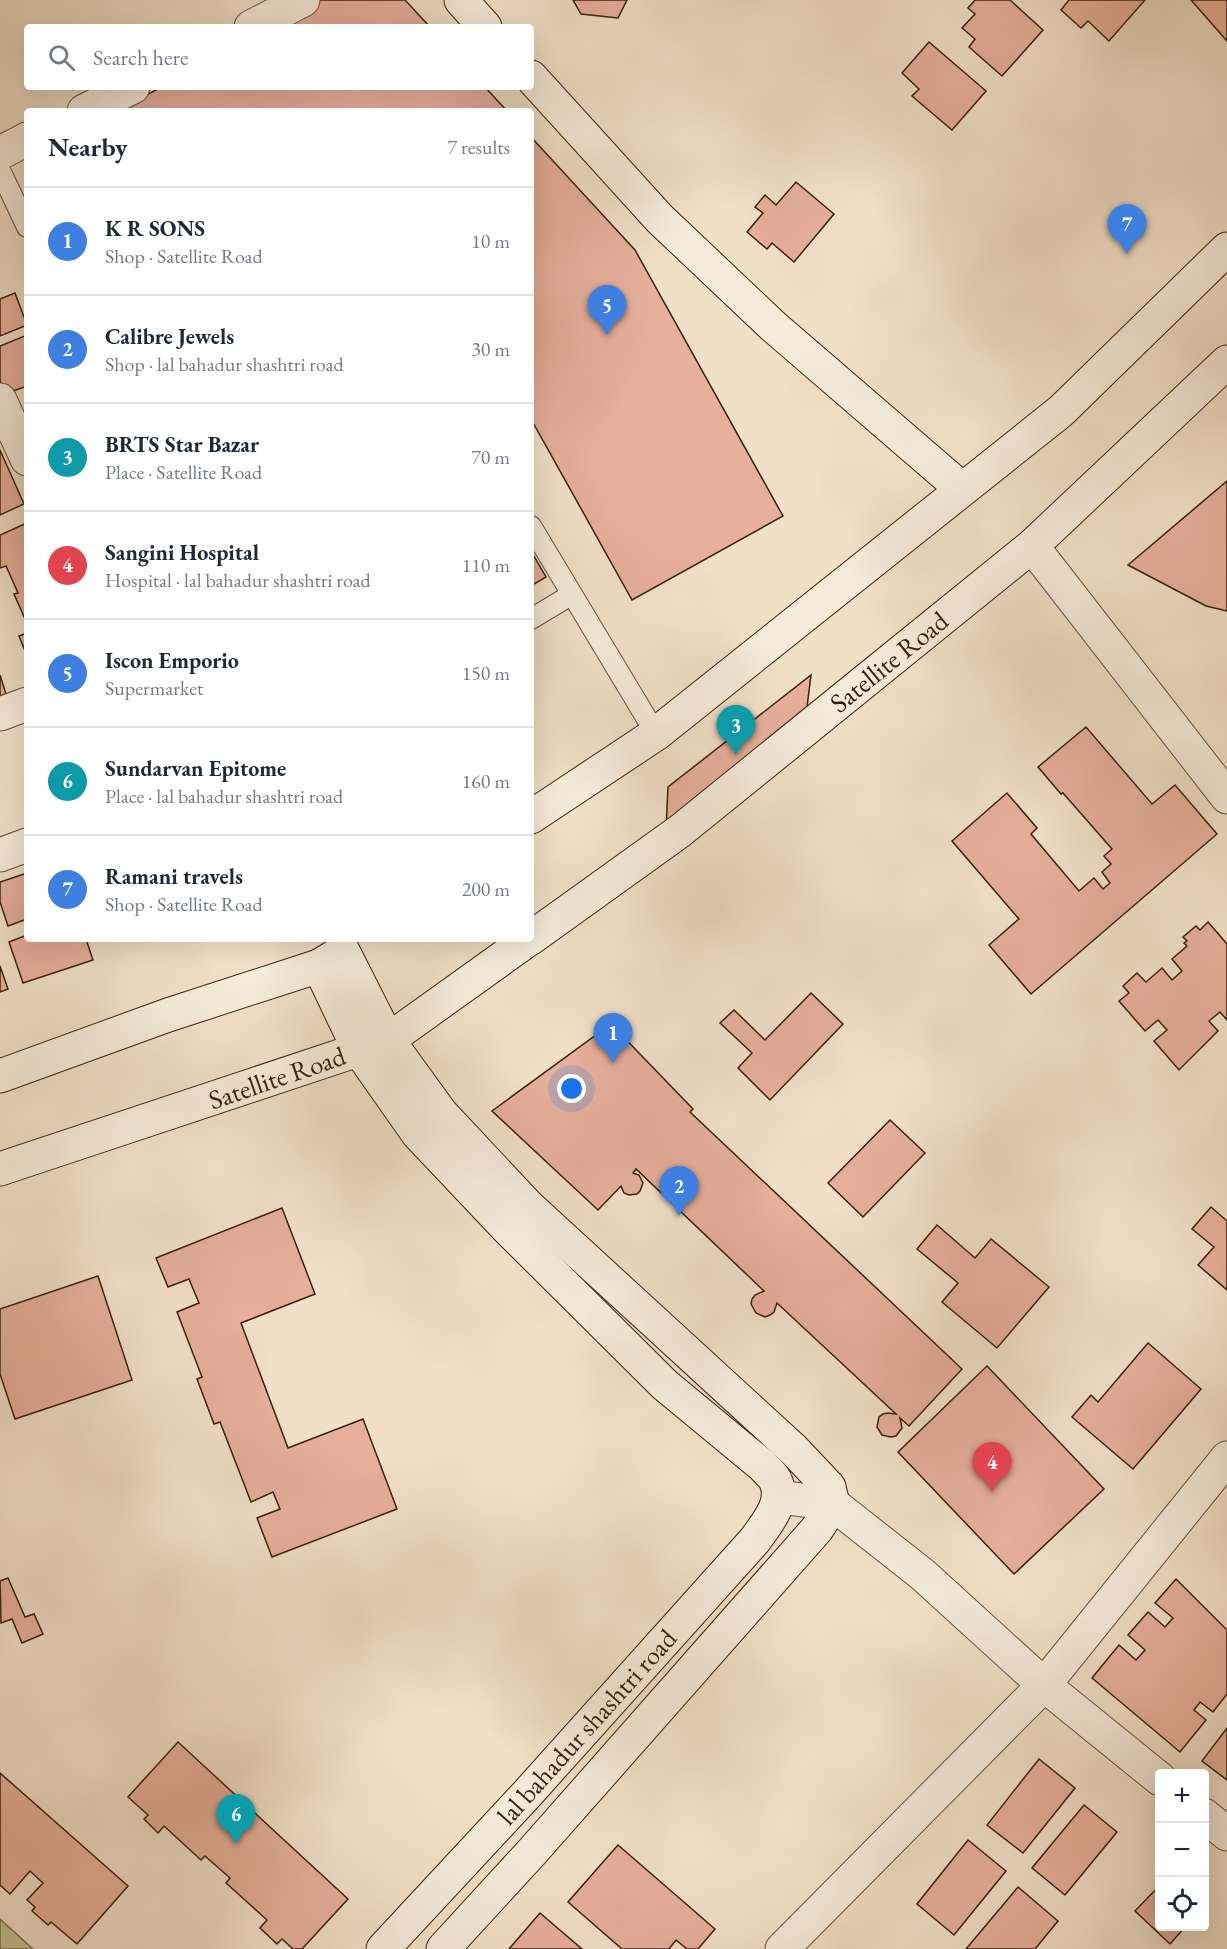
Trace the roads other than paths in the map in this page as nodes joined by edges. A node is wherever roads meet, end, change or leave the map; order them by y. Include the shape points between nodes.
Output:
1 (303, 0) edge
2 (461, 0) edge
3 (257, 24) edge
4 (482, 24) edge
5 (534, 80) edge
6 (127, 90) edge
7 (90, 108) edge
8 (24, 141) edge
9 (0, 153) edge
10 (0, 170) edge
11 (24, 221) edge
12 (1227, 249) edge
13 (1227, 362) edge
14 (3, 412) edge
15 (24, 453) edge
16 (962, 489) junction
17 (534, 531) edge
18 (1032, 546) junction
19 (571, 595) junction
20 (534, 617) edge
21 (24, 705) edge
22 (0, 714) edge
23 (656, 734) junction
24 (1227, 797) edge
25 (534, 815) edge
26 (24, 846) edge
27 (0, 855) edge
28 (534, 935) edge
29 (524, 942) edge
30 (341, 952) edge
31 (373, 1045) junction
32 (0, 1076) edge
33 (0, 1169) edge
34 (1227, 1458) edge
35 (779, 1497) junction
36 (833, 1504) junction
37 (1044, 1685) junction
38 (1155, 1775) edge
39 (1209, 1819) edge
40 (1227, 1834) edge
41 (383, 1949) edge
42 (443, 1949) edge
43 (782, 1949) edge

1 - 3 main road
2 - 4 main road
5 - 16 main road via 660,219 773,326
6 - 7 main road
8 - 9 main road
10 - 11 lane
12 - 16 main road via 1061,411
13 - 18 main road, Satellite Road
14 - 15 main road
16 - 23 main road
17 - 19 lane
18 - 24 main road
18 - 28 main road, Satellite Road via 680,831
19 - 20 lane
19 - 23 lane
21 - 22 main road
23 - 25 main road
26 - 27 main road
29 - 31 main road, Satellite Road
30 - 31 main road
30 - 32 main road
31 - 33 main road, Satellite Road
31 - 35 main road via 418,1134 665,1385 764,1466 776,1481
31 - 36 main road via 528,1206 794,1450 829,1487
34 - 37 main road
35 - 36 main road
35 - 41 main road, lal bahadur shashtri road via 773,1515 755,1540
36 - 37 main road via 922,1574
36 - 42 main road via 818,1529
37 - 38 main road
37 - 43 main road
39 - 40 main road

